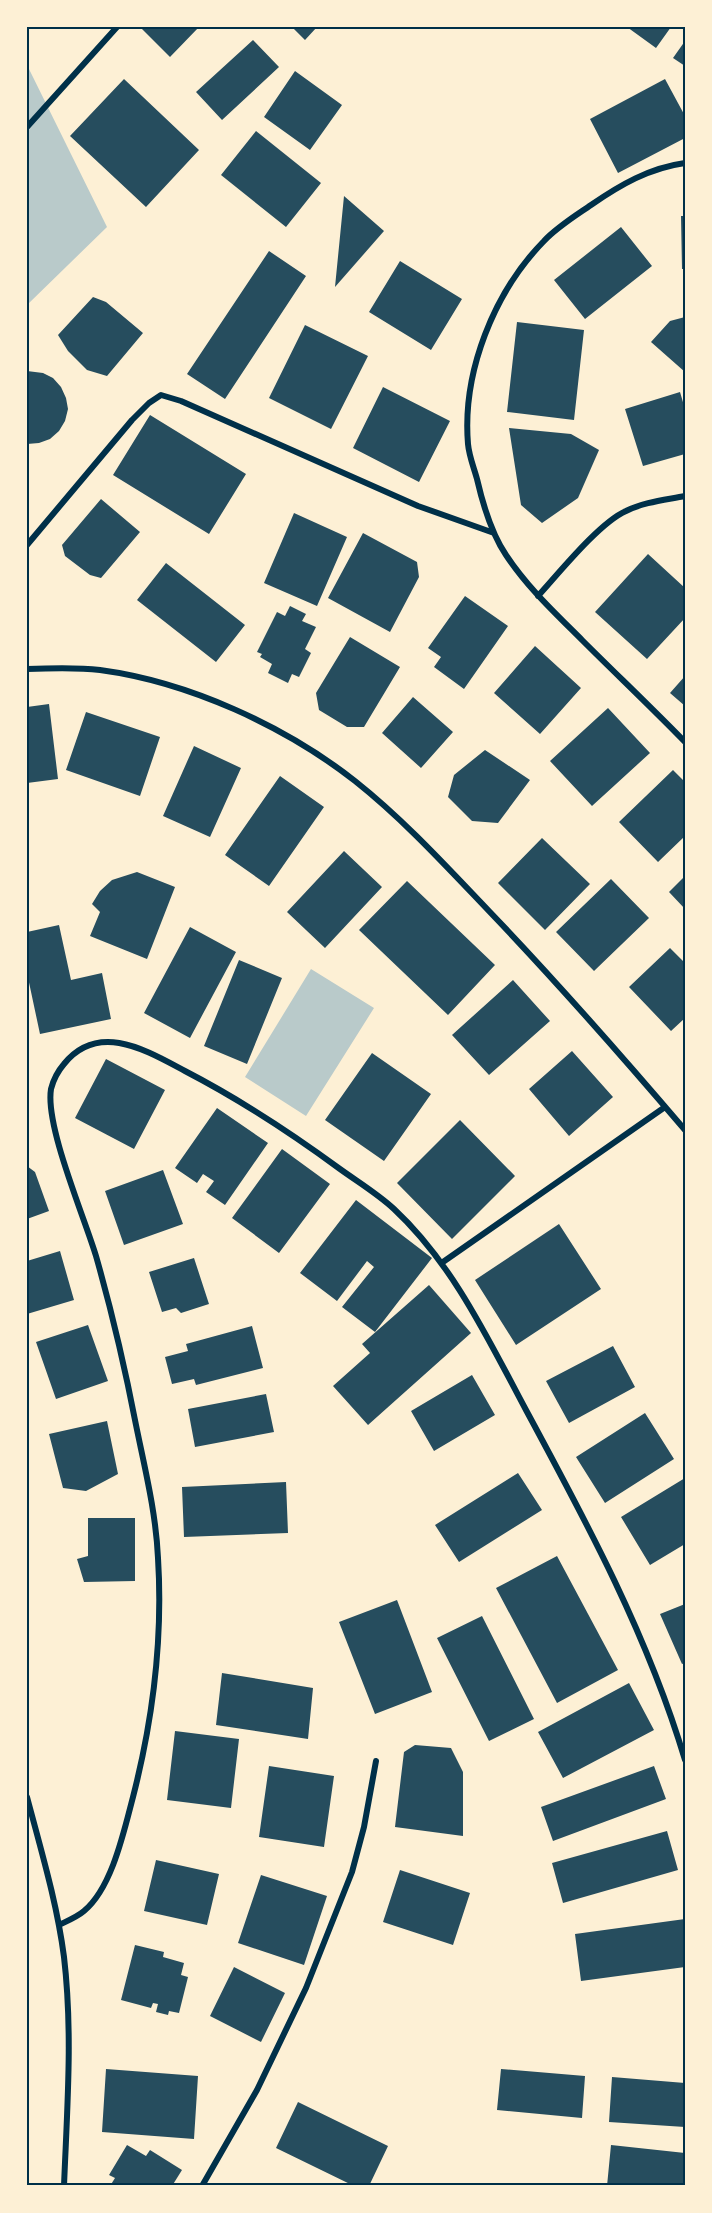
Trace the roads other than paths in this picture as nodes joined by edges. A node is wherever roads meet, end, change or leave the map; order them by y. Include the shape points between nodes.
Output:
1 (117, 27) edge
2 (27, 127) edge
3 (685, 162) edge
4 (685, 496) edge
5 (494, 533) junction
6 (27, 545) edge
7 (538, 596) junction
8 (27, 669) edge
9 (685, 742) edge
10 (665, 1107) junction
11 (685, 1130) edge
12 (443, 1262) junction
13 (685, 1760) edge
14 (376, 1761) dead end
15 (27, 1797) edge
16 (35, 1827) junction
17 (27, 1829) edge
18 (59, 1925) junction
19 (64, 2186) edge
20 (202, 2186) edge

1 - 2 street
3 - 5 street via 648,171 613,190 544,240 508,285 489,321 469,405 468,444
4 - 7 street via 624,511
5 - 6 street via 418,506 182,401 161,396 132,420
5 - 7 street
7 - 9 street
8 - 10 street via 100,670 155,682 208,699 313,751 387,809 451,872 566,992
10 - 11 street
10 - 12 street
12 - 13 street via 619,1587 671,1713
12 - 18 street via 392,1207 311,1148 144,1049 121,1042 98,1043 75,1052 60,1067 51,1086 50,1107 125,1366 152,1496 159,1618 151,1716 124,1830 94,1900 86,1910
14 - 20 street via 352,1872 306,1988 257,2090
15 - 16 street
16 - 17 street
16 - 18 street
18 - 19 street via 68,2020

